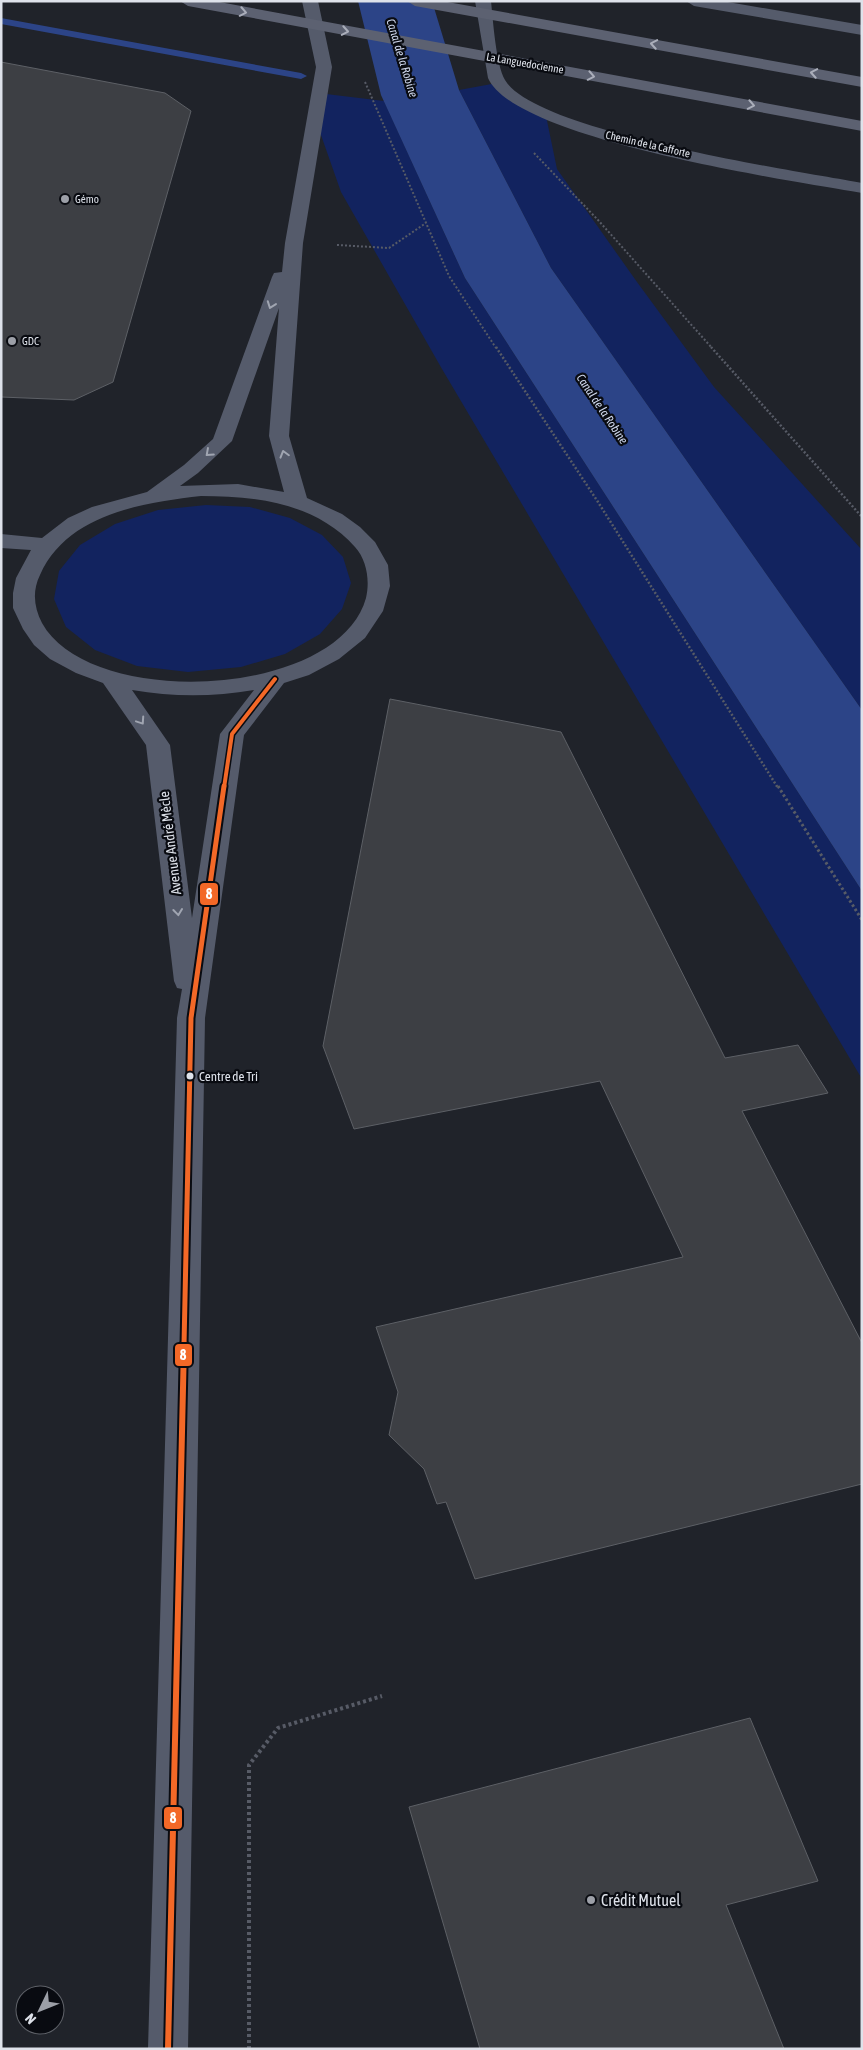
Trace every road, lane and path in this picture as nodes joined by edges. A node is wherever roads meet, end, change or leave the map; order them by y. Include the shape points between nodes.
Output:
1 (188, 1) edge
2 (310, 1) edge
3 (415, 1) edge
4 (483, 1) edge
5 (694, 1) edge
6 (862, 30) edge
7 (365, 79) dead end
8 (862, 82) edge
9 (862, 126) edge
10 (534, 153) dead end
11 (862, 188) edge
12 (426, 223) junction
13 (294, 243) junction
14 (151, 495) junction
15 (297, 501) junction
16 (862, 517) edge
17 (1, 540) edge
18 (47, 544) junction
19 (1, 606) edge
20 (26, 614) junction
21 (275, 679) junction
22 (114, 681) junction
23 (862, 920) edge
24 (191, 1018) junction
25 (382, 1696) dead end
26 (168, 2049) edge
27 (249, 2049) edge

1 -> 9 highway, La Languedocienne
2 - 13 street via 324,67
8 -> 3 highway
4 - 11 street, Chemin de la Cafforte via 497,83 520,103 546,116 625,141
5 - 6 street
7 - 12 path
10 - 16 path via 598,220
12 - 13 path via 389,248
12 - 23 path via 449,276 603,511
13 -> 14 street via 222,441 191,469
15 -> 13 street via 279,436
14 - 15 street via 201,490 251,491
14 - 18 street via 110,507 75,524
15 - 21 street via 337,519 365,543 380,572 377,603 358,633 330,654
17 - 18 street
18 - 20 street via 30,567 23,590
19 - 20 street
20 - 22 street via 43,641 72,664
21 - 22 street via 221,689 166,690
21 - 24 street, Avenue André Mècle via 232,734
22 -> 24 street, Avenue André Mècle via 158,745
24 - 26 street, Avenue André Mècle
25 - 27 path via 278,1728 249,1765

